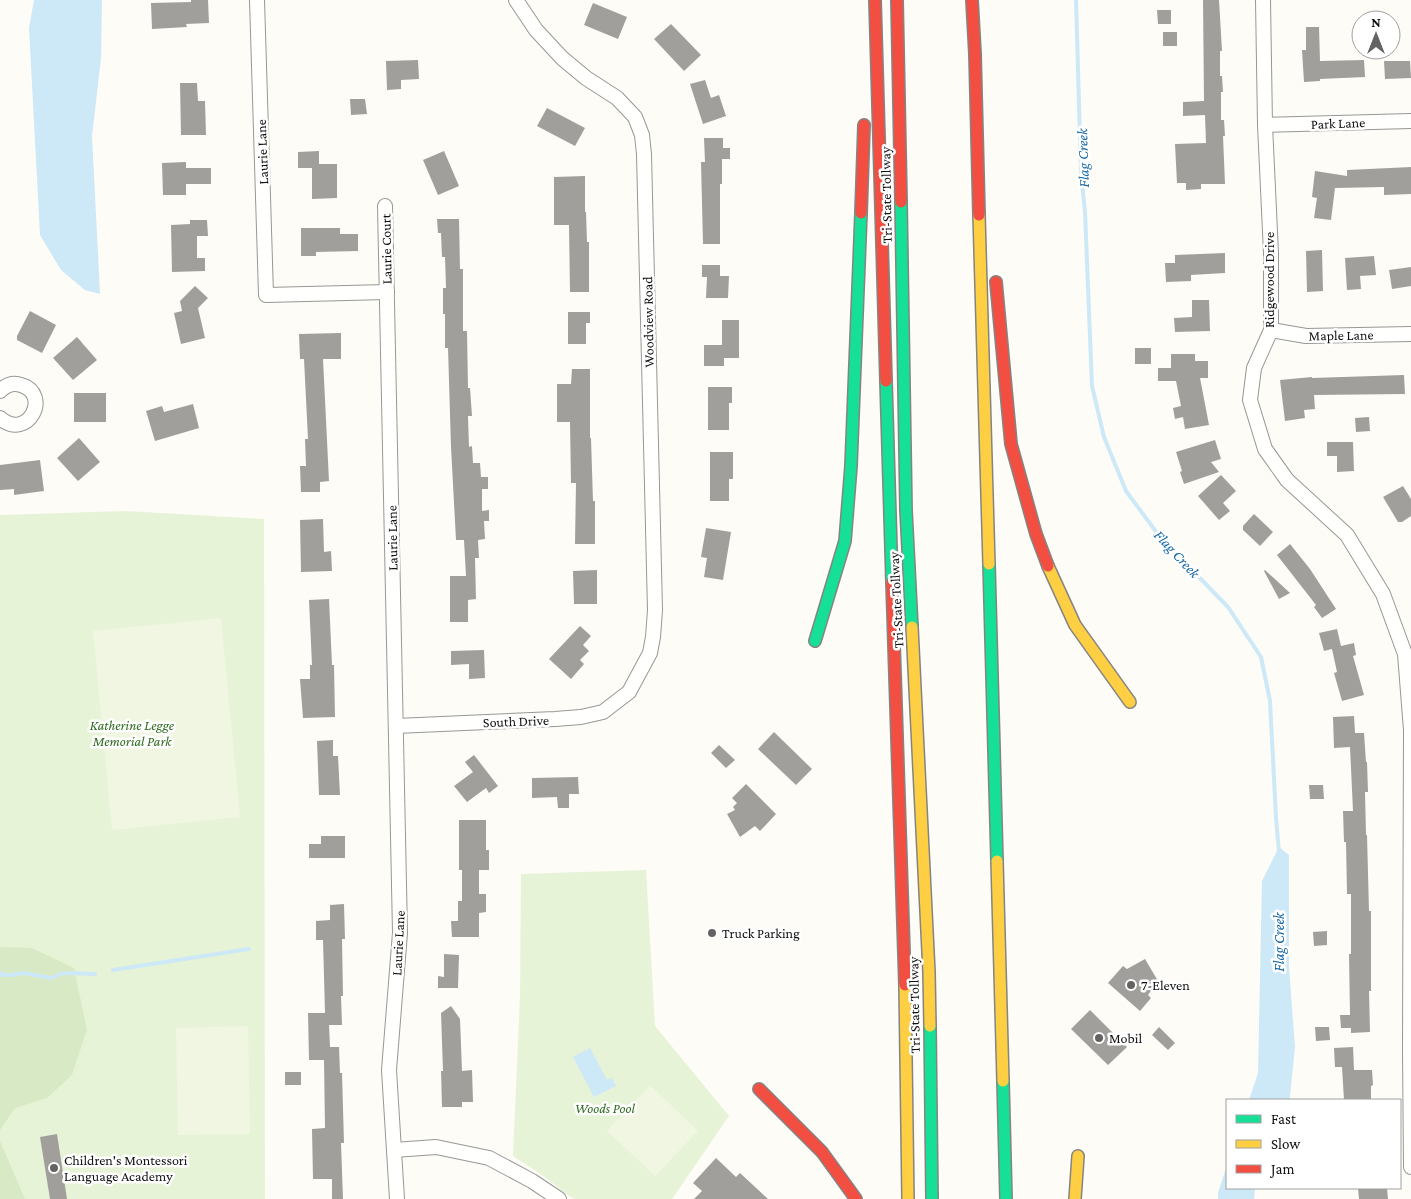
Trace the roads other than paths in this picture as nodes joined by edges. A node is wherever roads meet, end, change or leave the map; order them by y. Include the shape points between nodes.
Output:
1 (257, 0) edge
2 (516, 0) edge
3 (871, 0) edge
4 (875, 0) edge
5 (897, 0) edge
6 (972, 0) edge
7 (1262, 0) edge
8 (975, 54) junction
9 (866, 89) dead end
10 (865, 109) dead end
11 (1411, 121) edge
12 (1265, 125) junction
13 (385, 206) dead end
14 (990, 220) dead end
15 (995, 269) dead end
16 (387, 292) junction
17 (1272, 330) junction
18 (1411, 334) edge
19 (0, 391) edge
20 (0, 418) edge
21 (815, 641) dead end
22 (1408, 654) edge
23 (629, 692) joint
24 (1130, 702) dead end
25 (396, 726) junction
26 (1410, 856) edge
27 (1410, 1050) edge
28 (759, 1089) dead end
29 (394, 1150) junction
30 (1078, 1156) dead end
31 (1411, 1167) edge
32 (397, 1199) edge
33 (559, 1199) edge
34 (856, 1199) edge
35 (908, 1199) edge
36 (932, 1199) edge
37 (1006, 1199) edge
38 (1075, 1199) edge

1 - 16 street, Laurie Lane via 266,295
2 - 23 street, Woodview Road via 536,30 562,58 617,98 635,117 642,134 655,610 650,653
3 - 9 highway
4 - 35 highway, Tri-State Tollway via 904,912
5 - 36 highway, Tri-State Tollway via 906,510 929,972
6 - 8 highway
7 - 12 street, Ridgewood Drive
8 - 14 highway
8 - 37 highway
10 - 21 highway via 852,446 845,541
11 - 12 street, Park Lane
12 - 17 street, Ridgewood Drive
13 - 16 street, Laurie Court
15 - 24 highway via 1011,444 1036,534 1075,625
16 - 25 street, Laurie Lane
17 - 18 street, Maple Lane via 1306,336
17 - 22 street, Ridgewood Drive via 1254,368 1250,400 1265,449 1287,480 1347,535 1383,594
19 - 20 street via 20,384 31,392 36,404 32,416 21,424 9,424
22 - 26 street, Ridgewood Drive
23 - 25 street, South Drive via 603,712 581,717
25 - 29 street, Laurie Lane via 400,933 389,1070
26 - 27 street, Ridgewood Drive
27 - 31 street, Ridgewood Drive
28 - 34 highway via 822,1152
29 - 32 street, Laurie Lane
29 - 33 street via 436,1148 489,1158
30 - 38 highway

